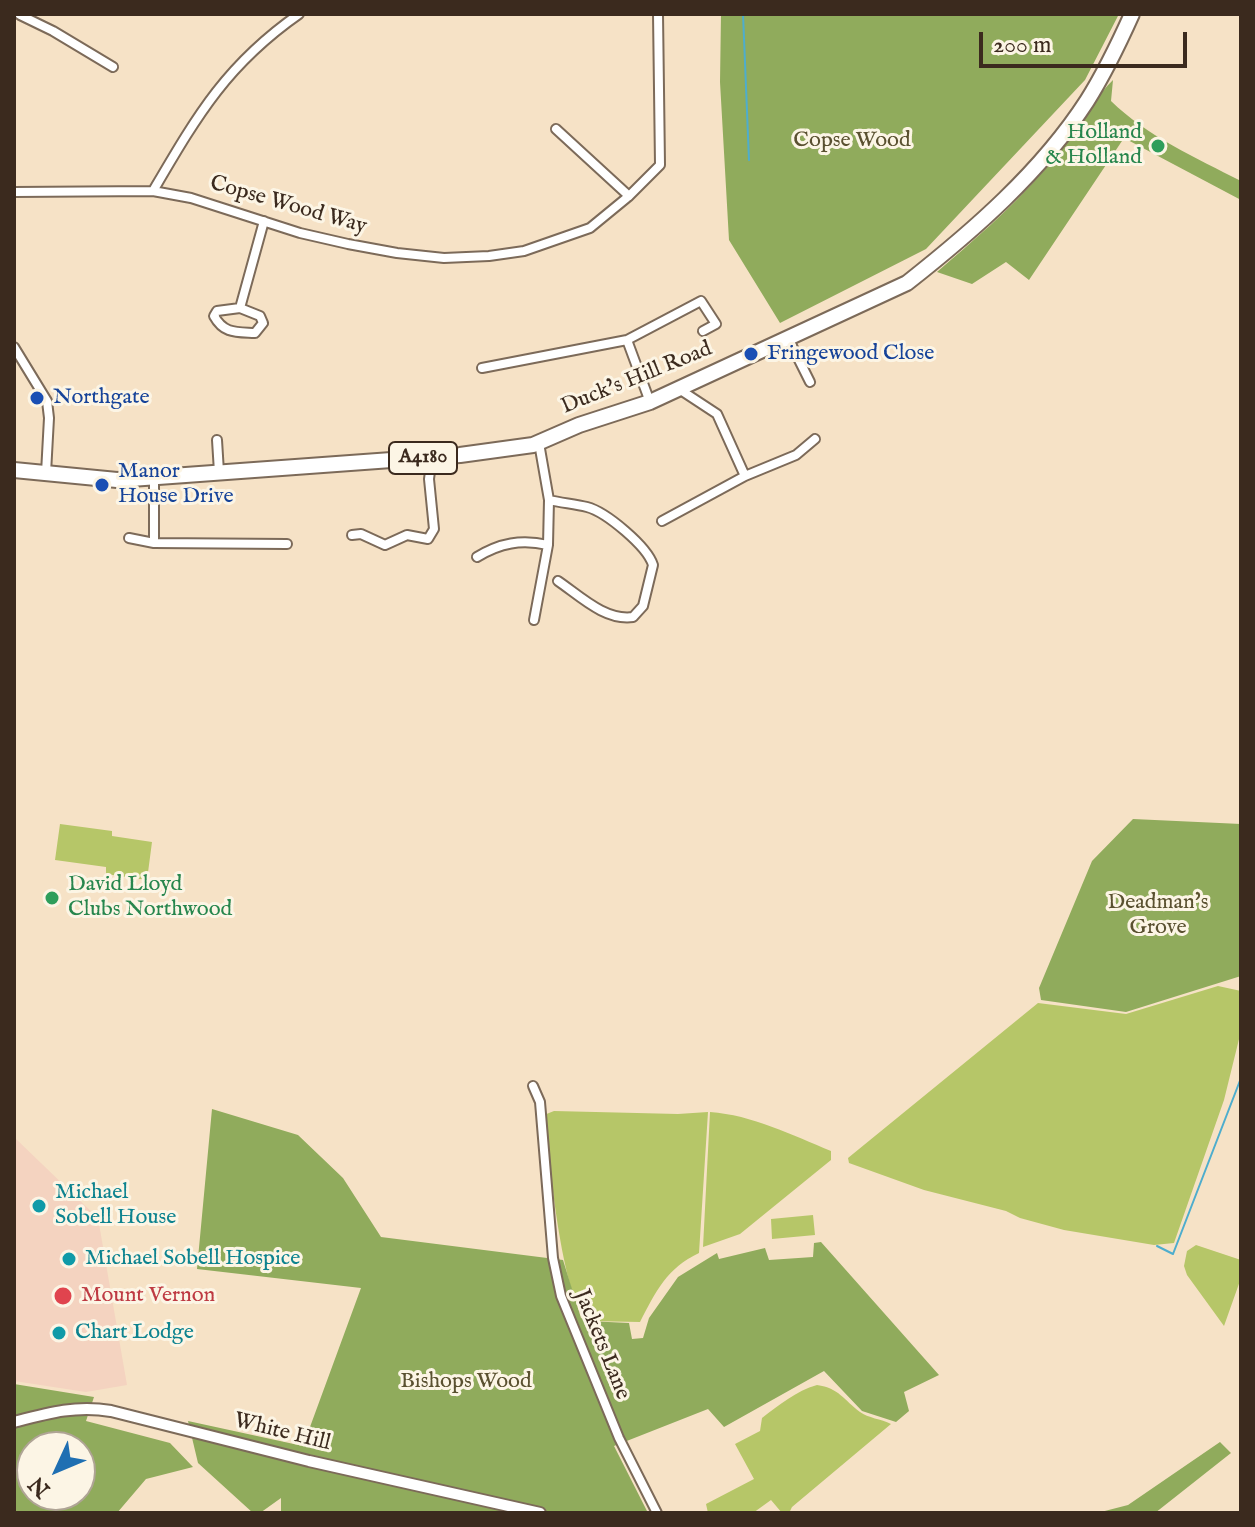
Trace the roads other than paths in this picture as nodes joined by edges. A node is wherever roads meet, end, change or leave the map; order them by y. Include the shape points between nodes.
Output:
1 (20, 14) edge
2 (299, 14) edge
3 (658, 14) edge
4 (1132, 14) edge
5 (14, 24) edge
6 (113, 67) dead end
7 (556, 129) dead end
8 (153, 191) junction
9 (14, 192) edge
10 (629, 196) junction
11 (264, 221) junction
12 (240, 308) junction
13 (703, 331) dead end
14 (788, 338) junction
15 (627, 340) junction
16 (14, 347) edge
17 (482, 368) dead end
18 (810, 382) dead end
19 (679, 389) junction
20 (650, 402) junction
21 (815, 439) dead end
22 (217, 440) dead end
23 (539, 443) junction
24 (432, 457) junction
25 (14, 470) edge
26 (219, 472) junction
27 (46, 473) junction
28 (745, 476) junction
29 (154, 477) junction
30 (549, 500) junction
31 (662, 521) dead end
32 (352, 535) dead end
33 (129, 538) dead end
34 (154, 543) junction
35 (287, 544) dead end
36 (548, 545) junction
37 (477, 557) dead end
38 (558, 581) dead end
39 (534, 620) dead end
40 (533, 1086) dead end
41 (14, 1422) edge
42 (540, 1513) edge
43 (657, 1513) edge

1 - 5 street
1 - 6 street
2 - 8 street via 231,72 203,106
3 - 10 street, Copse Wood Way via 660,165
4 - 14 main road, Duck's Hill Road / A4180 via 1086,102 1004,200 907,283
7 - 10 street
8 - 9 street, Copse Wood Way
8 - 11 street, Copse Wood Way
10 - 11 street, Copse Wood Way via 590,228 524,251 489,256 397,253
11 - 12 street
12 - 12 street via 214,316 228,331 255,333 263,323 260,316
13 - 15 street via 716,324 701,301
14 - 18 street
14 - 19 main road, Duck's Hill Road / A4180
15 - 17 street
15 - 20 street
16 - 27 street via 47,401
19 - 20 main road, Duck's Hill Road / A4180
19 - 28 street via 717,414
20 - 23 main road, Duck's Hill Road / A4180
21 - 28 street via 796,455
22 - 26 street
23 - 24 main road, Duck's Hill Road / A4180
23 - 30 street
24 - 26 main road, Duck's Hill Road / A4180
24 - 32 street via 434,529 428,539 407,535 385,545
25 - 27 main road, Duck's Hill Road / A4180
26 - 29 main road, Duck's Hill Road / A4180
27 - 29 main road, Duck's Hill Road / A4180 via 117,480
28 - 31 street
29 - 34 street
30 - 36 street
30 - 38 street via 590,507 609,518 642,547 653,565 643,606 633,617 616,617 597,608
33 - 34 street
34 - 35 street
36 - 37 street via 527,540
36 - 39 street
40 - 43 street, Jackets Lane via 540,1102 561,1296 619,1438
41 - 42 street, White Hill via 88,1407

